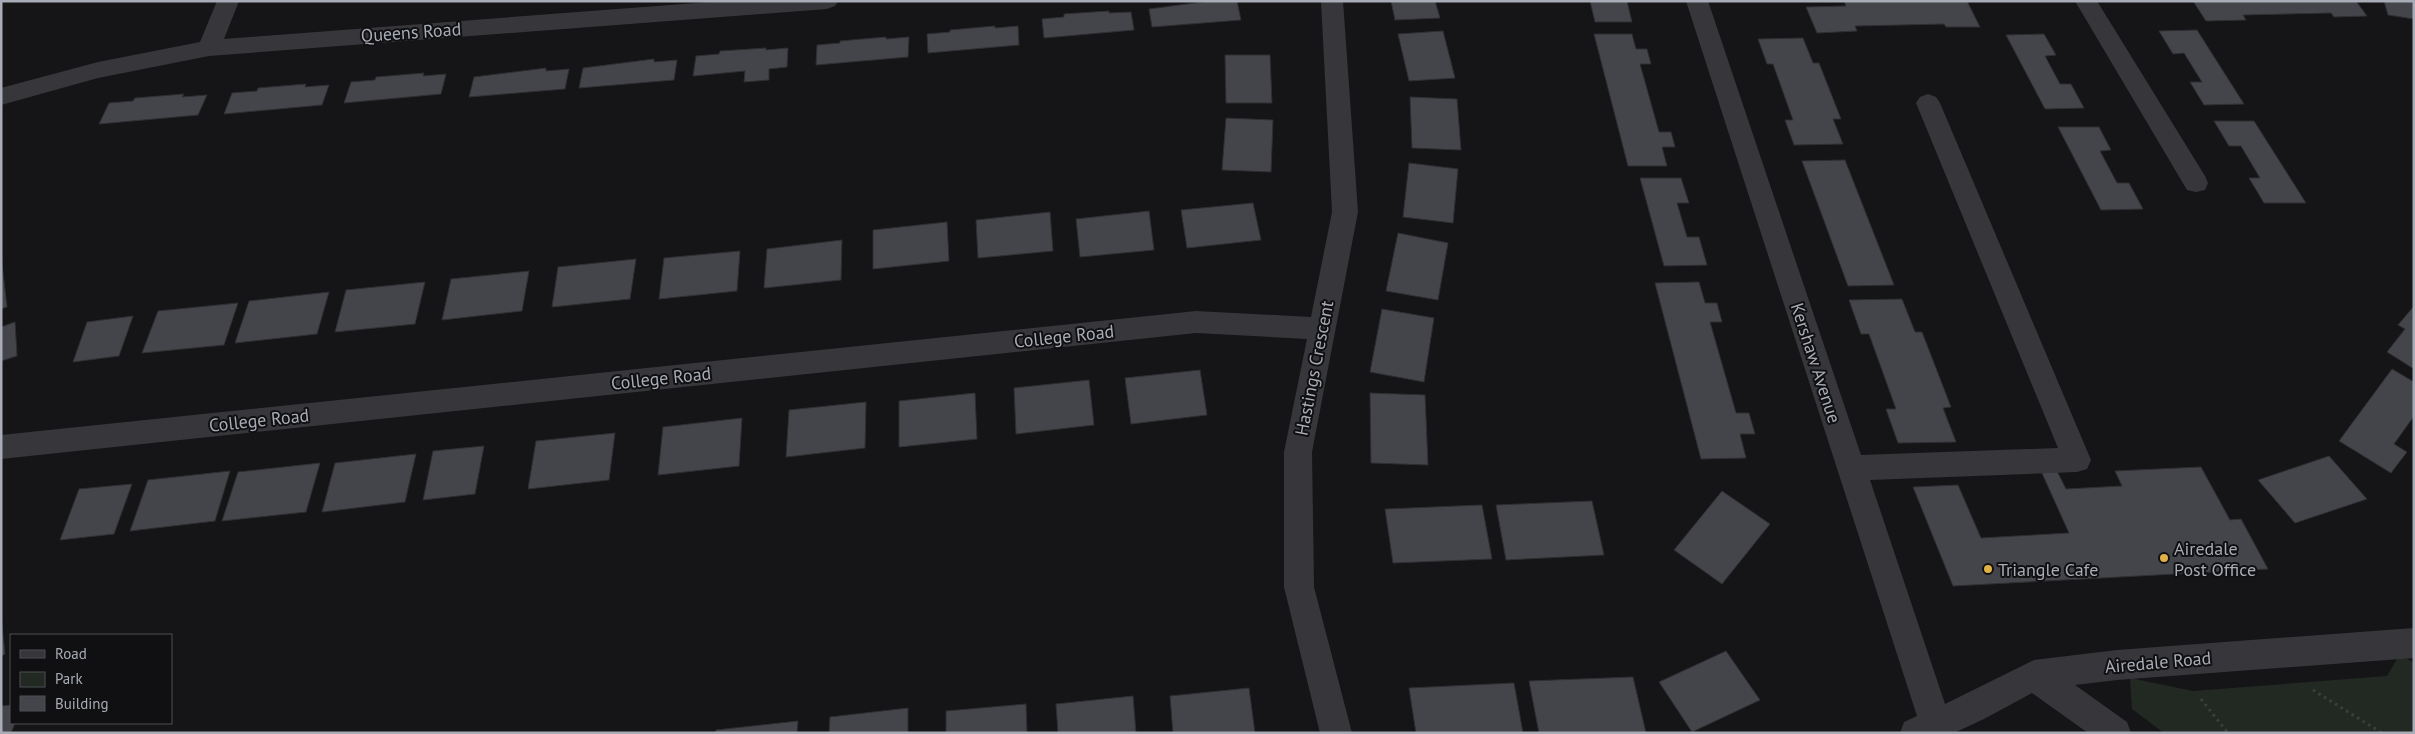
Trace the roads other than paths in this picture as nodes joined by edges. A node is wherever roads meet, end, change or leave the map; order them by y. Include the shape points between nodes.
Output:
1 (228, 1) edge
2 (524, 1) edge
3 (827, 1) edge
4 (1332, 1) edge
5 (1697, 1) edge
6 (2086, 1) edge
7 (516, 24) junction
8 (209, 48) junction
9 (1, 97) edge
10 (1928, 103) dead end
11 (2196, 183) dead end
12 (1322, 330) junction
13 (1, 447) edge
14 (1851, 468) junction
15 (2414, 643) edge
16 (2034, 676) junction
17 (1926, 728) edge
18 (1336, 733) edge
19 (2115, 733) edge

1 - 8 street
2 - 7 street
3 - 7 street, Queens Road
4 - 12 street, Hastings Crescent via 1344,212
5 - 14 street, Kershaw Avenue
6 - 11 street
7 - 8 street, Queens Road
8 - 9 street, Queens Road via 98,70
10 - 14 street via 2077,460
12 - 13 street, College Road via 1196,322
12 - 18 street, Hastings Crescent via 1298,452 1299,587
14 - 17 street, Kershaw Avenue
15 - 16 street, Airedale Road via 2117,665
16 - 17 street, Airedale Road
16 - 19 street

